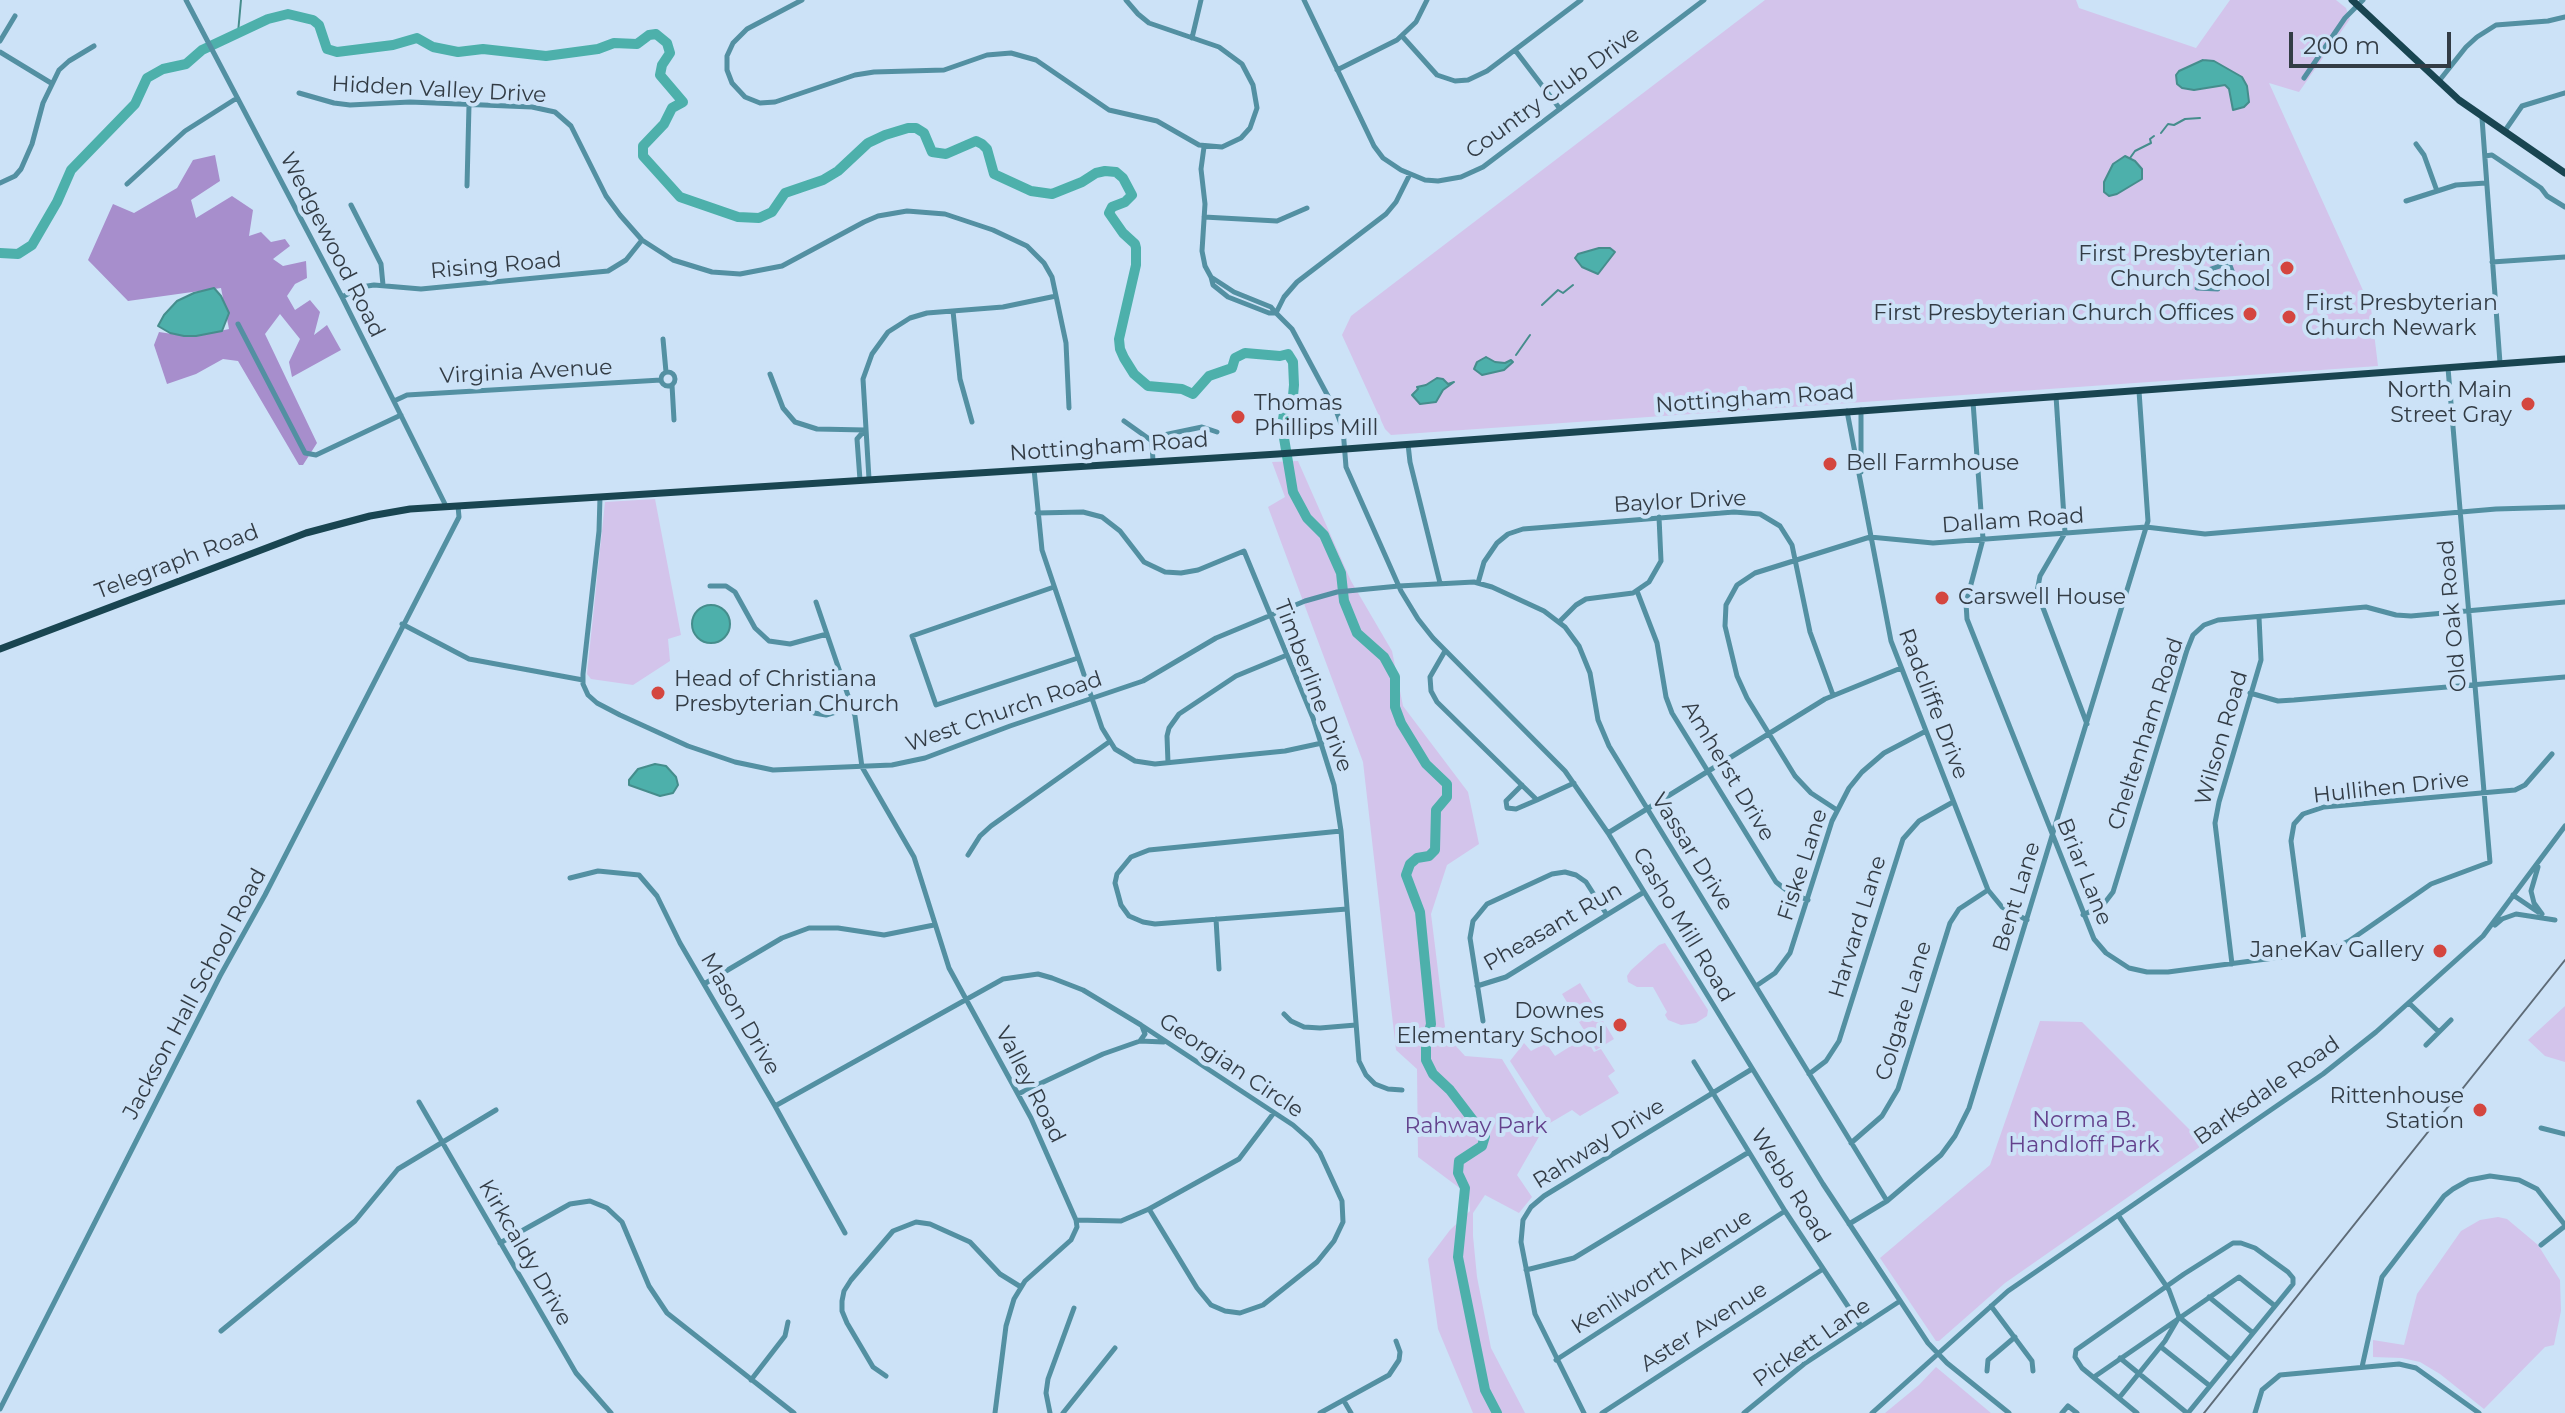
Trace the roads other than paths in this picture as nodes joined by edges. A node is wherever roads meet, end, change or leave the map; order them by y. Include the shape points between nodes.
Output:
1 (186, 0) edge
2 (195, 0) edge
3 (802, 0) edge
4 (1126, 0) edge
5 (1201, 0) edge
6 (1304, 0) edge
7 (1427, 0) edge
8 (1581, 0) edge
9 (1704, 0) edge
10 (2358, 2) edge
11 (190, 9) junction
12 (15, 16) dead end
13 (2565, 17) edge
14 (1402, 36) junction
15 (1192, 38) junction
16 (0, 41) edge
17 (94, 46) dead end
18 (1515, 50) junction
19 (0, 52) edge
20 (1337, 70) junction
21 (2304, 78) dead end
22 (2439, 81) junction
23 (51, 83) junction
24 (299, 93) dead end
25 (2565, 93) edge
26 (237, 98) junction
27 (469, 105) junction
28 (1560, 109) junction
29 (2482, 118) junction
30 (2504, 132) junction
31 (2416, 144) dead end
32 (1204, 147) junction
33 (2485, 156) junction
34 (2565, 173) edge
35 (1410, 174) junction
36 (0, 183) edge
37 (2486, 183) junction
38 (127, 184) dead end
39 (467, 186) dead end
40 (2437, 191) junction
41 (2406, 201) dead end
42 (351, 205) dead end
43 (2565, 207) edge
44 (1307, 208) dead end
45 (1204, 217) junction
46 (642, 240) junction
47 (2565, 257) edge
48 (2492, 262) junction
49 (2205, 271) joint
50 (383, 285) junction
51 (2197, 288) dead end
52 (2218, 289) dead end
53 (1056, 296) junction
54 (342, 297) junction
55 (953, 311) junction
56 (1276, 313) junction
57 (238, 324) dead end
58 (663, 339) dead end
59 (2565, 359) edge
60 (2500, 363) junction
61 (2448, 367) junction
62 (666, 372) junction
63 (770, 374) dead end
64 (661, 380) junction
65 (672, 385) junction
66 (2139, 389) junction
67 (2056, 395) junction
68 (394, 401) junction
69 (1973, 401) junction
70 (1069, 408) dead end
71 (1861, 409) junction
72 (1847, 410) junction
73 (401, 415) junction
74 (674, 420) dead end
75 (1124, 421) dead end
76 (972, 422) dead end
77 (865, 430) junction
78 (1217, 432) dead end
79 (1152, 441) junction
80 (1408, 444) junction
81 (1344, 449) junction
82 (1153, 462) junction
83 (1034, 469) junction
84 (1861, 473) junction
85 (865, 480) junction
86 (600, 497) junction
87 (446, 506) junction
88 (458, 506) junction
89 (2565, 507) edge
90 (2461, 512) junction
91 (1037, 513) junction
92 (370, 516) joint
93 (1659, 517) junction
94 (2146, 527) junction
95 (2065, 533) junction
96 (1870, 537) junction
97 (1983, 539) junction
98 (1797, 560) junction
99 (1440, 583) junction
100 (1478, 583) junction
101 (710, 586) dead end
102 (1399, 586) junction
103 (1054, 587) junction
104 (1637, 591) junction
105 (816, 602) dead end
106 (2565, 602) edge
107 (2469, 611) junction
108 (1270, 615) junction
109 (2259, 617) junction
110 (1559, 622) junction
111 (402, 624) junction
112 (827, 634) junction
113 (0, 649) edge
114 (1445, 651) junction
115 (1287, 655) junction
116 (1078, 658) junction
117 (1901, 668) junction
118 (2565, 677) edge
119 (583, 680) junction
120 (2475, 685) junction
121 (2250, 693) junction
122 (1833, 695) junction
123 (1092, 699) junction
124 (852, 707) junction
125 (814, 713) dead end
126 (2087, 724) junction
127 (1926, 731) junction
128 (1769, 734) junction
129 (1109, 742) junction
130 (1322, 743) junction
131 (2552, 754) dead end
132 (1168, 763) junction
133 (862, 767) junction
134 (1708, 771) junction
135 (1574, 783) junction
136 (1522, 785) junction
137 (2484, 793) junction
138 (1537, 800) junction
139 (1953, 802) junction
140 (1647, 809) junction
141 (1837, 810) junction
142 (2565, 826) edge
143 (1341, 831) junction
144 (1608, 833) junction
145 (2053, 838) junction
146 (968, 855) dead end
147 (2543, 855) junction
148 (2490, 862) joint
149 (570, 878) dead end
150 (1988, 890) junction
151 (1644, 892) junction
152 (2513, 895) junction
153 (1808, 900) junction
154 (1347, 909) junction
155 (2542, 914) junction
156 (1607, 915) junction
157 (2083, 915) junction
158 (1216, 919) junction
159 (2027, 920) junction
160 (2555, 920) junction
161 (2565, 922) edge
162 (934, 925) junction
163 (2483, 936) junction
164 (2306, 955) junction
165 (2232, 964) junction
166 (1219, 969) dead end
167 (704, 984) junction
168 (1477, 986) junction
169 (1756, 986) junction
170 (965, 1000) junction
171 (2409, 1003) junction
172 (1284, 1014) dead end
173 (2451, 1020) dead end
174 (1483, 1021) dead end
175 (1141, 1025) junction
176 (1356, 1025) junction
177 (2439, 1032) junction
178 (1140, 1041) junction
179 (1167, 1042) junction
180 (2426, 1045) dead end
181 (1694, 1062) dead end
182 (1752, 1069) junction
183 (1809, 1074) junction
184 (1402, 1090) dead end
185 (1713, 1093) junction
186 (1018, 1094) junction
187 (419, 1102) dead end
188 (775, 1106) junction
189 (496, 1110) dead end
190 (1273, 1114) junction
191 (2541, 1128) dead end
192 (2565, 1134) edge
193 (442, 1142) junction
194 (1851, 1143) junction
195 (1749, 1152) junction
196 (1887, 1201) junction
197 (1149, 1209) junction
198 (1785, 1211) junction
199 (2118, 1215) junction
200 (1076, 1220) junction
201 (1849, 1224) junction
202 (2565, 1226) edge
203 (845, 1233) dead end
204 (500, 1243) junction
205 (2541, 1245) dead end
206 (1823, 1269) junction
207 (1526, 1270) junction
208 (2166, 1286) junction
209 (1021, 1287) junction
210 (2209, 1297) junction
211 (1900, 1301) junction
212 (1991, 1306) junction
213 (2275, 1306) junction
214 (1074, 1308) dead end
215 (2179, 1317) junction
216 (788, 1322) dead end
217 (1861, 1326) junction
218 (221, 1331) dead end
219 (2253, 1333) junction
220 (2015, 1337) junction
221 (1396, 1341) dead end
222 (2161, 1347) junction
223 (1115, 1348) dead end
224 (1937, 1354) junction
225 (2120, 1357) junction
226 (1556, 1360) junction
227 (2231, 1360) junction
228 (2362, 1367) junction
229 (1987, 1371) dead end
230 (2033, 1371) dead end
231 (2139, 1373) junction
232 (886, 1376) dead end
233 (2094, 1377) junction
234 (751, 1380) junction
235 (2210, 1386) junction
236 (2119, 1398) junction
237 (1344, 1401) junction
238 (0, 1409) edge
239 (611, 1413) edge
240 (794, 1413) edge
241 (995, 1413) edge
242 (1050, 1413) edge
243 (1063, 1413) edge
244 (1320, 1413) edge
245 (1351, 1413) edge
246 (1584, 1413) edge
247 (1602, 1413) edge
248 (1744, 1413) edge
249 (1872, 1413) edge
250 (2009, 1413) edge
251 (2062, 1413) edge
252 (2077, 1413) edge
253 (2137, 1413) edge
254 (2188, 1413) edge
255 (2255, 1413) edge
256 (2479, 1413) edge

1 - 11 street, Wedgewood Road
2 - 11 street
3 - 32 street via 747,29 733,43 727,70 745,97 775,102 864,73 944,70 1011,53 1036,60 1109,110 1157,121
4 - 15 street via 1149,23
5 - 15 street
6 - 20 street
7 - 14 street
8 - 18 street
9 - 28 street, Country Club Drive
10 - 21 street
10 - 22 main road
11 - 26 street, Wedgewood Road
12 - 16 street
13 - 22 street via 2496,25 2466,47
14 - 18 street via 1432,72 1455,81 1481,75
14 - 20 street
15 - 32 street via 1236,59 1250,77 1257,102 1246,134 1229,145
17 - 23 street via 69,61
18 - 28 street
19 - 23 street
20 - 35 street via 1374,146
22 - 29 main road
23 - 36 street via 21,169
24 - 27 street, Hidden Valley Drive via 350,105
25 - 30 street via 2522,106
26 - 38 street via 185,131
26 - 54 street, Wedgewood Road
27 - 39 street
27 - 46 street, Hidden Valley Drive via 532,107 563,118 577,134 612,205
28 - 35 street, Country Club Drive via 1469,175 1438,181
29 - 30 main road
29 - 33 street
30 - 34 main road
31 - 40 street
32 - 45 street
33 - 37 street
33 - 43 street via 2492,155
35 - 56 street via 1386,214 1297,282
37 - 40 street
37 - 48 street
40 - 41 street
42 - 50 street via 381,264
44 - 45 street via 1277,221
45 - 56 street via 1202,251 1213,285 1228,297
46 - 50 street, Rising Road via 621,265 601,273 421,289
46 - 53 street, Hidden Valley Drive via 698,269 755,273 798,259 878,216 934,212 982,225 1027,246 1044,263
47 - 48 street
48 - 60 street
49 - 49 street via 2229,263 2235,279 2209,283
50 - 54 street, Rising Road via 361,287
51 - 52 street
53 - 55 street
53 - 70 street, Hidden Valley Drive via 1066,343
54 - 68 street, Wedgewood Road
55 - 76 street via 960,379
55 - 77 street via 910,318 877,346 863,379
56 - 81 street, Casho Mill Road via 1292,329 1337,413
57 - 73 street via 305,453 316,455
58 - 62 street
59 - 60 main road, Nottingham Road
60 - 61 main road, Nottingham Road
61 - 66 main road, Nottingham Road
61 - 90 street, Old Oak Road
62 - 64 street
62 - 65 street via 674,376
63 - 77 street via 783,408 800,425
64 - 65 street, Virginia Avenue
64 - 68 street, Virginia Avenue via 407,395
65 - 74 street
66 - 67 main road, Nottingham Road
66 - 94 street, Bent Lane
67 - 69 main road, Nottingham Road
67 - 95 street
68 - 73 street, Wedgewood Road
69 - 71 main road, Nottingham Road
69 - 97 street, Briar Lane
71 - 72 main road, Nottingham Road
71 - 84 street, Radcliffe Drive
72 - 80 main road, Nottingham Road
72 - 84 street, Radcliffe Drive
73 - 87 street, Wedgewood Road
75 - 79 street
77 - 85 street via 857,439
78 - 79 street via 1202,427
79 - 82 street
80 - 81 main road, Nottingham Road
80 - 99 street
81 - 82 main road, Nottingham Road
81 - 102 street, Casho Mill Road via 1348,471
82 - 83 main road, Nottingham Road
83 - 85 main road, Nottingham Road
83 - 91 street
84 - 96 street, Radcliffe Drive
85 - 86 main road, Nottingham Road
86 - 88 main road, Nottingham Road
86 - 119 street
87 - 88 main road, Nottingham Road
87 - 92 main road, Nottingham Road
88 - 111 street, Jackson Hall School Road via 459,517
89 - 90 street, Dallam Road
90 - 94 street, Dallam Road via 2205,534
90 - 107 street, Old Oak Road
91 - 103 street via 1040,544
91 - 108 street, Timberline Drive via 1102,517 1144,562 1165,572 1198,570 1244,551
92 - 113 main road, Telegraph Road via 270,546
93 - 98 street, Baylor Drive via 1760,514 1785,531
93 - 100 street, Baylor Drive via 1515,531 1491,550
93 - 104 street via 1659,566
94 - 95 street, Dallam Road
94 - 126 street, Bent Lane
95 - 97 street, Dallam Road
95 - 126 street via 2040,576 2037,592
96 - 97 street, Dallam Road via 1933,543
96 - 98 street, Dallam Road
96 - 117 street, Radcliffe Drive via 1886,624
97 - 145 street, Briar Lane via 1966,603 1967,619
98 - 122 street, Baylor Drive via 1810,632
98 - 128 street, Dallam Road via 1748,576 1726,605 1725,626 1737,676
99 - 100 street, Vassar Drive
99 - 102 street, West Church Road
100 - 110 street, Vassar Drive
101 - 112 street via 735,592 755,628 769,641 790,644
102 - 108 street, West Church Road via 1337,592
102 - 114 street, Casho Mill Road
103 - 116 street
103 - 116 street via 912,636 936,705
104 - 110 street via 1586,599
104 - 134 street, Amherst Drive via 1659,650 1669,705
105 - 112 street
106 - 107 street, Cheltenham Road
107 - 109 street, Cheltenham Road via 2402,616 2366,607
107 - 120 street, Old Oak Road
108 - 115 street, Timberline Drive
108 - 123 street, West Church Road via 1207,642 1143,681
109 - 121 street, Wilson Road via 2262,652
109 - 157 street, Cheltenham Road via 2211,622 2193,635 2113,892 2103,905
110 - 140 street, Vassar Drive via 1583,653 1601,729
111 - 119 street via 469,659
111 - 238 street, Jackson Hall School Road
112 - 124 street
114 - 135 street, Casho Mill Road
114 - 136 street via 1430,677 1433,697
115 - 130 street, Timberline Drive
115 - 132 street via 1236,676 1179,714 1167,736
116 - 123 street
117 - 122 street
117 - 127 street, Radcliffe Drive
118 - 120 street
119 - 133 street, West Church Road via 597,703 716,756 780,771
120 - 121 street via 2286,701
120 - 137 street, Old Oak Road
121 - 165 street, Wilson Road via 2215,823
122 - 128 street
123 - 129 street
123 - 133 street, West Church Road via 917,761
124 - 125 street
124 - 133 street
126 - 145 street, Bent Lane
127 - 139 street, Radcliffe Drive
127 - 141 street, Fiske Lane via 1869,765
128 - 134 street
128 - 141 street, Dallam Road via 1805,788
129 - 132 street via 1135,761
129 - 146 street via 991,826
130 - 132 street
130 - 143 street, Timberline Drive
131 - 137 street via 2521,788
133 - 162 street, Valley Road via 914,857
134 - 140 street
134 - 153 street, Amherst Drive via 1776,882
135 - 138 street
135 - 144 street, Casho Mill Road
136 - 138 street
136 - 138 street via 1506,801 1507,808
137 - 148 street, Old Oak Road
137 - 164 street, Hullihen Drive via 2324,807 2298,818 2291,841
139 - 150 street, Radcliffe Drive
139 - 183 street, Harvard Lane via 1919,821 1903,839 1839,1041
140 - 144 street
140 - 169 street, Vassar Drive
141 - 153 street, Fiske Lane
142 - 147 street, Barksdale Road
143 - 154 street, Timberline Drive
143 - 158 street via 1149,850 1131,857 1117,874 1121,905 1129,916 1155,924
144 - 151 street, Casho Mill Road
145 - 157 street, Briar Lane
145 - 159 street, Bent Lane
147 - 152 street, Barksdale Road
147 - 155 street via 2531,884
148 - 164 street, Briar Lane via 2431,884 2342,945
149 - 167 street, Mason Drive via 598,871 639,875 657,896
150 - 159 street, Radcliffe Drive via 2002,907
150 - 194 street, Colgate Lane via 1959,909 1950,923 1898,1089 1882,1116
151 - 156 street, Pheasant Run
151 - 182 street, Casho Mill Road
152 - 155 street
152 - 163 street, Barksdale Road
153 - 169 street, Fiske Lane via 1785,961
154 - 158 street
154 - 176 street, Timberline Drive
155 - 160 street
156 - 168 street, Pheasant Run via 1506,977
156 - 168 street via 1586,882 1565,872 1493,900 1471,929
157 - 165 street, Briar Lane via 2100,947 2129,968 2156,973
158 - 166 street
159 - 196 street, Bent Lane via 1966,1117 1941,1155
160 - 161 street
160 - 163 street via 2516,914
162 - 167 street via 884,935 809,928
162 - 170 street, Valley Road
163 - 171 street, Barksdale Road
164 - 165 street, Briar Lane
167 - 188 street, Mason Drive
168 - 174 street
169 - 183 street, Vassar Drive
170 - 175 street, Georgian Circle via 1003,979 1038,974 1068,983
170 - 186 street, Valley Road
170 - 188 street, Georgian Circle
171 - 177 street
171 - 199 street, Barksdale Road via 2332,1067
172 - 176 street via 1304,1027
173 - 177 street
175 - 178 street via 1145,1034
175 - 179 street, Georgian Circle
176 - 184 street, Timberline Drive via 1359,1061 1366,1075 1381,1087
177 - 180 street
178 - 179 street
178 - 186 street
179 - 190 street, Georgian Circle
181 - 185 street, Webb Road
182 - 185 street, Rahway Drive
182 - 201 street, Casho Mill Road
183 - 194 street, Vassar Drive
185 - 195 street, Webb Road
185 - 207 street, Rahway Drive via 1536,1201 1521,1227
186 - 200 street, Valley Road
187 - 193 street, Kirkcaldy Drive
188 - 203 street, Mason Drive
189 - 193 street
190 - 197 street via 1239,1159
190 - 197 street, Georgian Circle via 1310,1140 1342,1201 1343,1222 1334,1241 1282,1291 1240,1313 1211,1305
191 - 192 street
193 - 204 street, Kirkcaldy Drive
193 - 218 street via 398,1169 355,1221
194 - 196 street, Vassar Drive
195 - 198 street, Webb Road
195 - 207 street via 1582,1254
196 - 201 street, Bent Lane
197 - 200 street via 1121,1221
198 - 206 street, Webb Road
198 - 226 street, Kenilworth Avenue
199 - 208 street
199 - 212 street, Barksdale Road
200 - 209 street via 1071,1240
201 - 211 street, Casho Mill Road
202 - 205 street
202 - 228 street via 2537,1189 2519,1180 2490,1176 2453,1189 2382,1277
204 - 234 street via 570,1204 602,1205 622,1222 662,1308
204 - 239 street, Kirkcaldy Drive via 576,1373
206 - 217 street, Webb Road
206 - 247 street, Aster Avenue
207 - 226 street, Rahway Drive via 1535,1314
208 - 213 street via 2220,1250 2241,1243 2293,1278
208 - 215 street
208 - 233 street via 2076,1350 2078,1364
209 - 232 street via 1000,1274 970,1242 930,1224 916,1222 893,1231 851,1280 842,1301 866,1356
209 - 241 street via 1006,1326
210 - 213 street via 2239,1277
210 - 215 street
210 - 219 street
211 - 217 street, Pickett Lane
211 - 224 street, Casho Mill Road
212 - 220 street
212 - 224 street, Barksdale Road
213 - 219 street
214 - 242 street via 1048,1379
215 - 222 street
215 - 225 street
215 - 227 street
216 - 234 street via 785,1336
217 - 248 street, Pickett Lane
219 - 227 street
220 - 229 street via 1988,1360
220 - 230 street
221 - 237 street via 1399,1360 1389,1375
222 - 231 street
222 - 235 street
223 - 243 street
224 - 249 street, Barksdale Road
224 - 250 street, Casho Mill Road
225 - 231 street
225 - 233 street
226 - 246 street, Rahway Drive
227 - 235 street
228 - 255 street via 2280,1375 2262,1390
228 - 256 street via 2416,1368
231 - 236 street
231 - 254 street
233 - 236 street
234 - 240 street
235 - 254 street
236 - 253 street
237 - 244 street
237 - 245 street
251 - 252 street via 2068,1406

